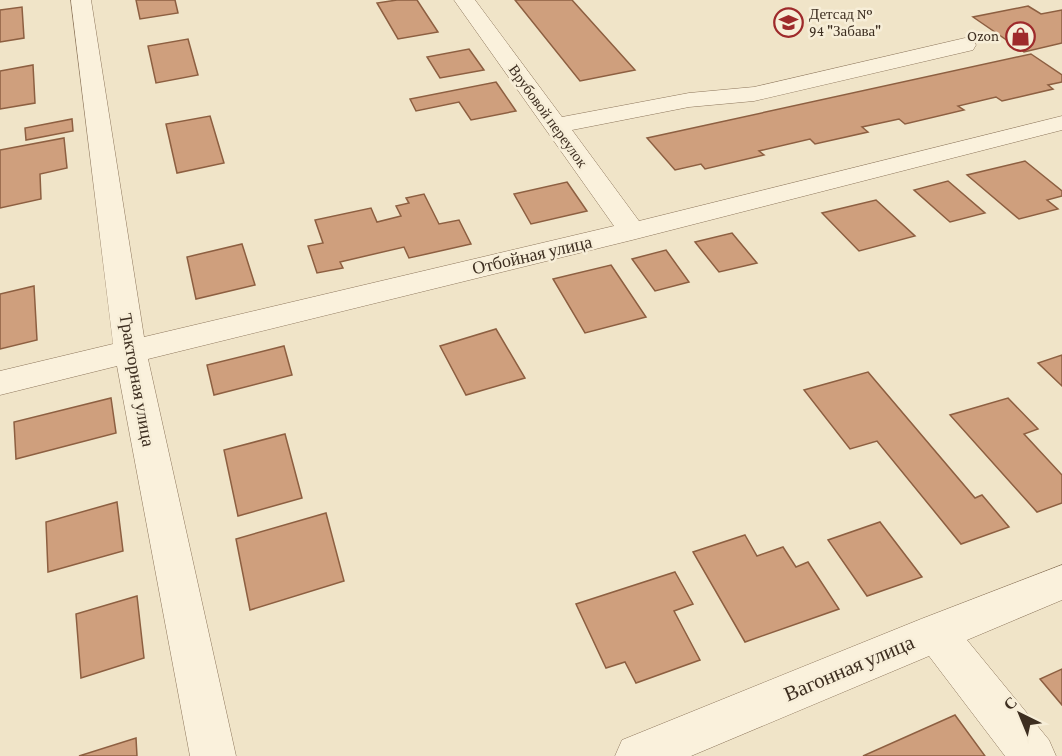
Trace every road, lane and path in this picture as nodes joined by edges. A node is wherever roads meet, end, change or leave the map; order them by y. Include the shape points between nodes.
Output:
1 (81, 0) edge
2 (464, 0) edge
3 (965, 45) dead end
4 (1062, 123) edge
5 (556, 126) junction
6 (632, 231) junction
7 (130, 351) junction
8 (0, 383) edge
9 (1062, 582) edge
10 (936, 632) junction
11 (213, 756) edge
12 (638, 756) edge
13 (1033, 756) edge

1 - 7 street, Тракторная улица
2 - 5 street, Врубовой переулок
3 - 5 street via 754,94 689,100
4 - 6 street, Отбойная улица
5 - 6 street, Врубовой переулок
6 - 7 street, Отбойная улица
7 - 8 street, Отбойная улица
7 - 11 street, Тракторная улица
9 - 10 street, Вагонная улица
10 - 12 street, Вагонная улица
10 - 13 street

